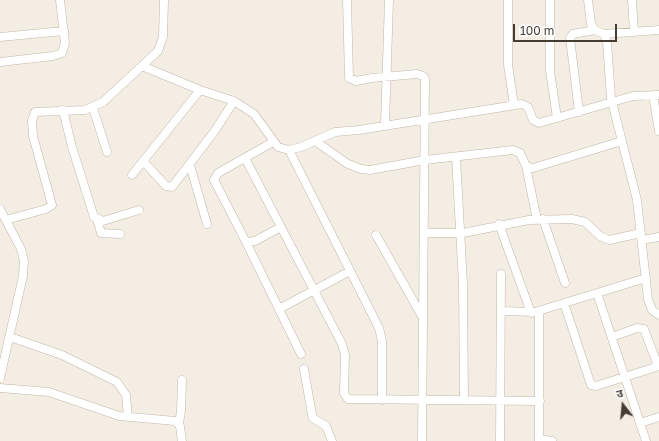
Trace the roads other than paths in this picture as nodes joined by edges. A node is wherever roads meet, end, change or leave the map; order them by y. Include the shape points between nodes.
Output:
1 (60, 0) edge
2 (164, 0) edge
3 (347, 0) edge
4 (389, 0) edge
5 (508, 0) edge
6 (550, 0) edge
7 (588, 0) edge
8 (632, 0) edge
9 (595, 30) junction
10 (659, 30) edge
11 (64, 31) junction
12 (634, 32) junction
13 (604, 34) junction
14 (0, 36) edge
15 (0, 62) edge
16 (142, 66) junction
17 (386, 77) junction
18 (200, 90) junction
19 (656, 95) edge
20 (234, 102) junction
21 (612, 102) junction
22 (514, 105) junction
23 (93, 108) junction
24 (63, 110) junction
25 (579, 112) junction
26 (557, 118) junction
27 (425, 119) junction
28 (385, 125) junction
29 (659, 131) edge
30 (315, 141) junction
31 (622, 141) junction
32 (273, 142) junction
33 (289, 150) junction
34 (107, 152) dead end
35 (456, 157) junction
36 (245, 158) junction
37 (425, 160) junction
38 (143, 161) junction
39 (190, 165) junction
40 (526, 166) junction
41 (132, 174) dead end
42 (0, 210) edge
43 (139, 210) dead end
44 (97, 219) junction
45 (6, 220) junction
46 (540, 220) junction
47 (207, 224) dead end
48 (499, 224) junction
49 (281, 227) junction
50 (424, 233) junction
51 (460, 233) junction
52 (120, 234) dead end
53 (376, 236) dead end
54 (642, 236) junction
55 (659, 237) edge
56 (246, 242) junction
57 (350, 271) junction
58 (501, 274) dead end
59 (646, 278) junction
60 (565, 283) dead end
61 (314, 291) junction
62 (598, 293) junction
63 (564, 303) junction
64 (279, 309) junction
65 (501, 312) junction
66 (535, 312) junction
67 (659, 315) edge
68 (424, 319) junction
69 (10, 337) junction
70 (612, 337) junction
71 (301, 354) dead end
72 (659, 366) edge
73 (304, 369) dead end
74 (0, 378) edge
75 (625, 378) junction
76 (182, 380) dead end
77 (0, 388) edge
78 (382, 400) junction
79 (423, 400) junction
80 (464, 400) junction
81 (501, 401) junction
82 (540, 401) junction
83 (128, 417) junction
84 (659, 417) edge
85 (179, 423) junction
86 (640, 423) junction
87 (539, 440) edge
88 (182, 441) edge
89 (332, 441) edge
90 (422, 441) edge
91 (500, 441) edge
92 (552, 441) edge
93 (646, 441) edge

1 - 11 street
2 - 16 street via 162,43 158,51
3 - 17 street via 349,78 356,81
4 - 17 street
5 - 22 street via 508,66
6 - 26 street via 550,71
7 - 9 street via 590,24
8 - 12 street
9 - 13 street
9 - 25 street via 573,34 570,38
10 - 12 street
11 - 14 street
11 - 15 street via 65,48 60,54
12 - 13 street
13 - 21 street via 607,42
16 - 18 street
16 - 23 street
17 - 27 street via 417,74 423,76
17 - 28 street
18 - 20 street
18 - 38 street
19 - 21 street via 633,96
19 - 29 street
20 - 32 street via 254,114
20 - 39 street
21 - 25 street
21 - 31 street
22 - 26 street via 522,104 528,107 535,123
22 - 27 street
23 - 24 street
23 - 34 street
24 - 44 street via 91,211
24 - 45 street via 36,112 32,121 33,136 52,205
25 - 26 street
27 - 28 street
27 - 37 street
28 - 30 street via 335,132
30 - 33 street
30 - 37 street via 341,160 361,169 380,169
31 - 40 street via 538,167
31 - 54 street via 637,200
32 - 33 street via 282,150
32 - 36 street
33 - 57 street
35 - 37 street
35 - 40 street via 516,150
35 - 51 street
36 - 49 street
36 - 56 street via 218,173 214,180
37 - 50 street
38 - 39 street via 169,188 176,185
38 - 41 street
39 - 47 street
40 - 46 street
42 - 45 street
43 - 44 street via 103,221
44 - 52 street via 101,233
45 - 69 street via 21,249 24,261
46 - 48 street
46 - 54 street via 578,220 609,240
46 - 60 street
48 - 51 street
48 - 66 street
49 - 56 street via 255,241
49 - 61 street
50 - 51 street
50 - 68 street
51 - 80 street via 464,295
53 - 68 street
54 - 55 street
54 - 59 street
56 - 64 street
57 - 61 street
57 - 78 street via 377,322 381,335
58 - 65 street
59 - 62 street
59 - 67 street via 650,305
61 - 64 street
61 - 78 street via 344,349 345,396 352,400
62 - 63 street
62 - 70 street
63 - 66 street
63 - 75 street via 590,384 596,386
64 - 71 street
65 - 66 street
65 - 81 street
66 - 82 street
68 - 79 street
69 - 74 street
69 - 83 street via 62,356 117,382 126,395
70 - 72 street via 637,328 644,329
70 - 75 street
72 - 75 street
73 - 89 street via 312,415 326,426
75 - 86 street
76 - 85 street
77 - 83 street via 49,392 110,414
78 - 79 street
79 - 80 street
79 - 90 street
80 - 81 street
81 - 82 street
81 - 91 street
82 - 87 street
83 - 85 street
84 - 86 street
85 - 88 street
86 - 93 street
87 - 92 street

